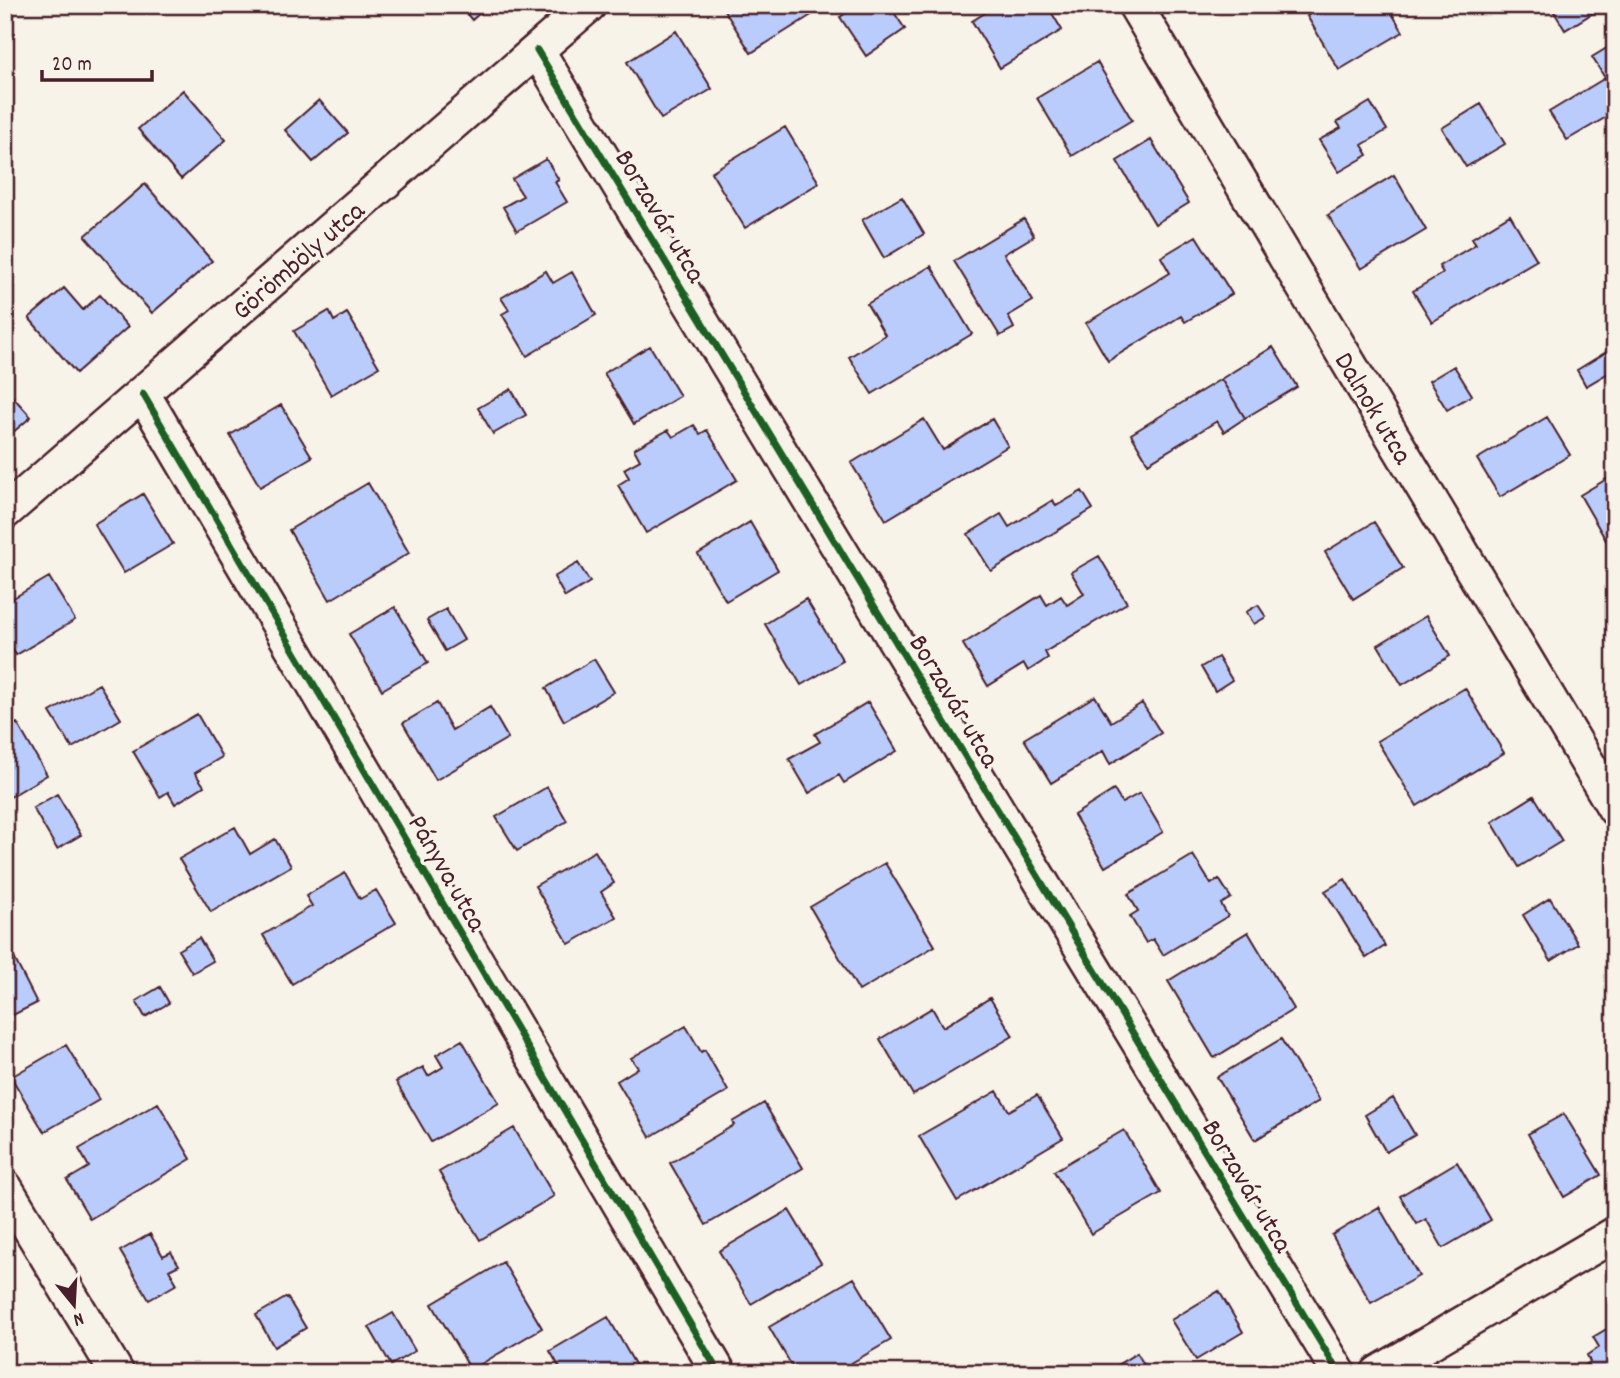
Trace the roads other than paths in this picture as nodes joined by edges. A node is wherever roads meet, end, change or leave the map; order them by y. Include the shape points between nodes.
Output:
1 (589, 5) edge
2 (1135, 5) edge
3 (537, 50) junction
4 (143, 394) junction
5 (5, 512) edge
6 (1615, 809) edge
7 (5, 1187) edge
8 (1615, 1234) edge
9 (117, 1373) edge
10 (719, 1373) edge
11 (1339, 1373) edge
12 (1378, 1373) edge

1 - 3 street, Görömböly utca
2 - 6 street, Dalnok utca
3 - 4 street, Görömböly utca
3 - 11 street, Borzavár utca
4 - 5 street, Görömböly utca
4 - 10 street, Pányva utca
7 - 9 street
8 - 12 street

